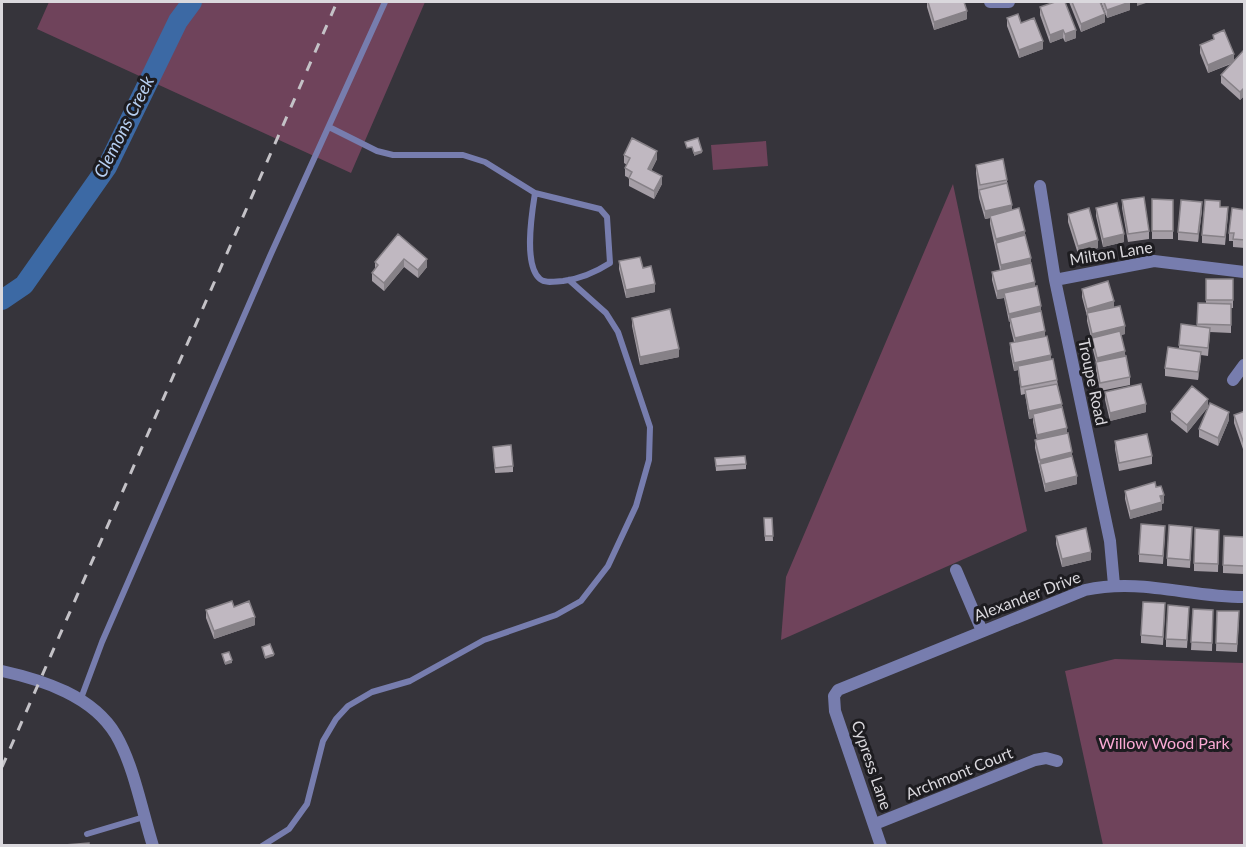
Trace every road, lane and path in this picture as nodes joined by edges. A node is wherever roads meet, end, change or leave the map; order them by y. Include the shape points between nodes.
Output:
1 (385, 2) edge
2 (990, 2) edge
3 (1009, 2) edge
4 (328, 127) junction
5 (1040, 186) dead end
6 (536, 193) junction
7 (1245, 272) edge
8 (569, 280) junction
9 (1055, 280) junction
10 (1245, 365) edge
11 (1233, 380) dead end
12 (956, 570) dead end
13 (1114, 585) junction
14 (1245, 597) edge
15 (982, 631) junction
16 (2, 670) edge
17 (834, 696) joint
18 (80, 701) junction
19 (1057, 761) dead end
20 (144, 817) junction
21 (875, 824) junction
22 (87, 834) dead end
23 (153, 846) edge
24 (262, 846) edge
25 (881, 846) edge

1 - 4 lane
2 - 3 street
4 - 6 lane via 393,155 463,155 485,162
4 - 18 lane via 111,621
5 - 9 street, Troupe Road
6 - 8 lane via 530,226 532,263 538,278 546,282
6 - 8 lane via 600,209 607,217 610,263
7 - 9 street, Milton Lane via 1154,261
8 - 24 lane via 606,313 618,332 650,427 649,460 636,506 608,566 581,601 556,615 484,640 410,681 372,692 348,706 323,741 307,804 289,829
9 - 13 street, Troupe Road via 1110,542
10 - 11 street
12 - 15 street
13 - 14 street, Alexander Drive
13 - 15 street, Alexander Drive via 1073,594
15 - 17 street, Alexander Drive via 849,684
16 - 18 street via 40,680
17 - 21 street, Cypress Lane via 835,711
18 - 20 street via 115,734
19 - 21 street, Archmont Court via 1035,760
20 - 22 lane
20 - 23 street
21 - 25 street, Cypress Lane

